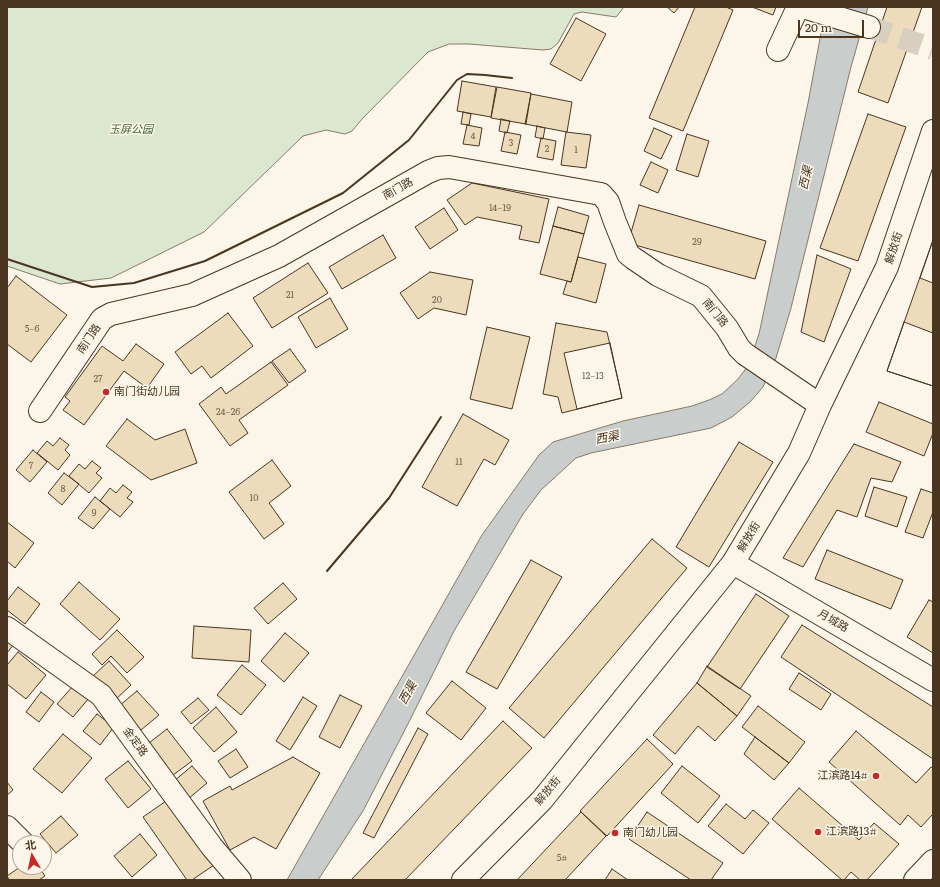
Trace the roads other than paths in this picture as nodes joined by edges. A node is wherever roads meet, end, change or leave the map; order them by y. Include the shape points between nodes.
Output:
1 (798, 7) edge
2 (803, 7) edge
3 (869, 27) tunnel mouth
4 (778, 50) dead end
5 (933, 131) edge
6 (820, 405) junction
7 (40, 411) dead end
8 (733, 563) junction
9 (7, 628) edge
10 (933, 680) edge
11 (7, 827) edge
12 (15, 835) edge
13 (933, 861) edge
14 (240, 880) edge
15 (463, 880) edge
16 (915, 880) edge

1 - 4 street
2 - 3 street
5 - 6 street, 解放街 via 887,267
6 - 7 street, 南门路 via 745,354 728,328 701,296 658,275 632,258 628,254 608,202 602,194 449,167 428,172 279,256 192,295 111,314 102,319
6 - 8 street, 解放街 via 799,453
8 - 10 street, 月城路
8 - 15 street, 解放街 via 542,800
9 - 14 street, 金定路 via 101,695 212,847
11 - 12 street
13 - 16 street

